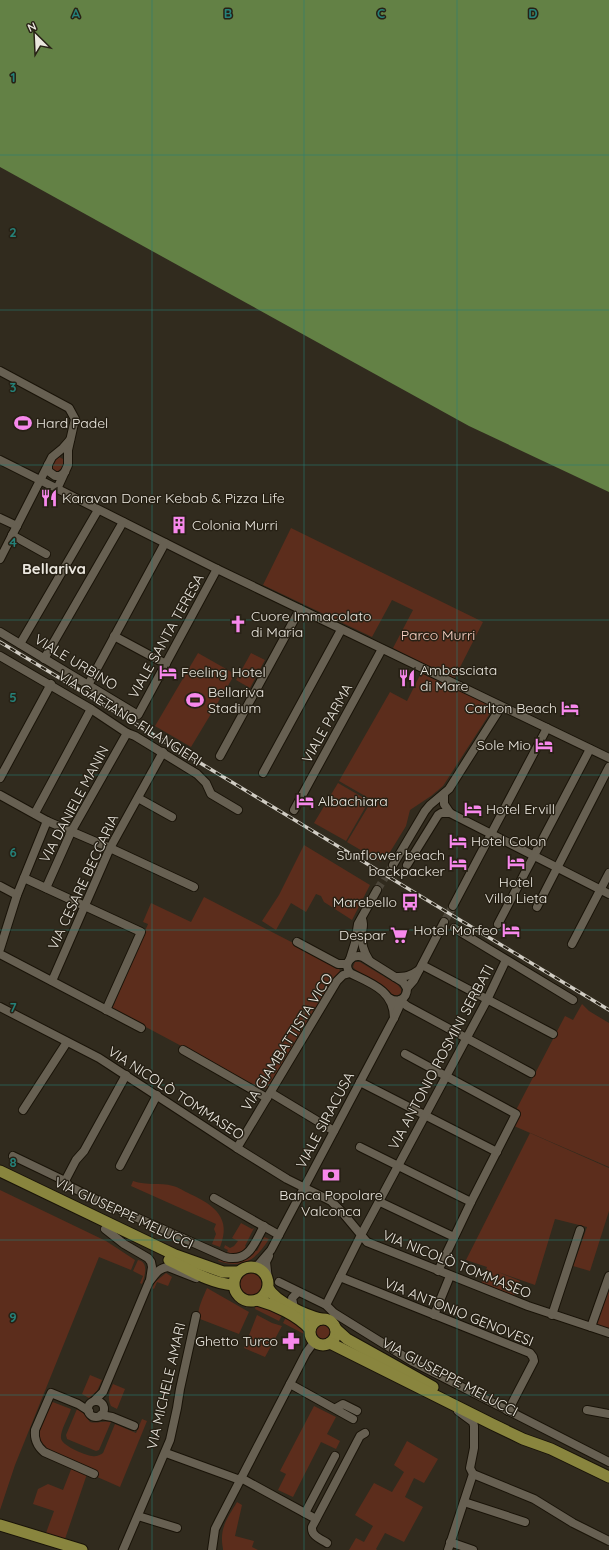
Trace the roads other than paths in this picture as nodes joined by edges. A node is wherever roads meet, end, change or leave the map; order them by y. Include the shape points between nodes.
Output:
1 (0, 371) edge
2 (70, 439) junction
3 (0, 460) edge
4 (50, 461) junction
5 (68, 461) junction
6 (65, 472) junction
7 (40, 480) junction
8 (57, 489) junction
9 (98, 510) junction
10 (0, 518) edge
11 (123, 522) junction
12 (17, 526) junction
13 (12, 535) junction
14 (165, 543) junction
15 (46, 554) dead end
16 (0, 557) edge
17 (217, 570) junction
18 (300, 609) junction
19 (341, 630) junction
20 (0, 632) edge
21 (114, 636) junction
22 (20, 644) junction
23 (382, 650) junction
24 (0, 656) edge
25 (44, 659) junction
26 (166, 664) junction
27 (51, 684) junction
28 (88, 685) junction
29 (501, 707) junction
30 (91, 709) junction
31 (138, 715) joint
32 (547, 728) junction
33 (127, 733) junction
34 (590, 749) junction
35 (163, 752) junction
36 (220, 756) dead end
37 (609, 758) edge
38 (609, 767) edge
39 (263, 773) dead end
40 (0, 778) edge
41 (0, 795) edge
42 (444, 795) junction
43 (138, 798) junction
44 (238, 810) dead end
45 (294, 810) dead end
46 (450, 813) junction
47 (35, 814) junction
48 (172, 817) dead end
49 (48, 821) junction
50 (71, 832) junction
51 (491, 835) junction
52 (110, 848) junction
53 (534, 856) junction
54 (393, 865) tunnel mouth
55 (407, 865) dead end
56 (557, 867) junction
57 (609, 873) edge
58 (24, 878) junction
59 (0, 886) edge
60 (194, 887) dead end
61 (46, 888) junction
62 (377, 890) tunnel mouth
63 (600, 890) junction
64 (609, 894) edge
65 (17, 895) junction
66 (84, 906) junction
67 (453, 906) tunnel mouth
68 (537, 907) dead end
69 (362, 919) junction
70 (444, 922) tunnel mouth
71 (498, 924) dead end
72 (454, 928) dead end
73 (297, 942) dead end
74 (572, 944) dead end
75 (0, 949) edge
76 (0, 954) edge
77 (506, 960) junction
78 (348, 961) junction
79 (370, 962) junction
80 (421, 967) junction
81 (350, 973) junction
82 (394, 976) junction
83 (52, 981) junction
84 (407, 988) junction
85 (389, 998) junction
86 (487, 1000) junction
87 (573, 1000) dead end
88 (403, 1001) junction
89 (0, 1007) edge
90 (106, 1010) junction
91 (394, 1018) junction
92 (141, 1028) dead end
93 (553, 1034) dead end
94 (467, 1039) junction
95 (67, 1042) junction
96 (183, 1050) dead end
97 (405, 1054) dead end
98 (531, 1073) dead end
99 (126, 1075) junction
100 (446, 1078) junction
101 (360, 1082) junction
102 (157, 1095) junction
103 (269, 1096) junction
104 (23, 1110) dead end
105 (427, 1115) junction
106 (334, 1131) junction
107 (360, 1147) dead end
108 (237, 1148) junction
109 (497, 1152) junction
110 (13, 1156) dead end
111 (120, 1166) dead end
112 (398, 1166) junction
113 (0, 1171) edge
114 (0, 1178) edge
115 (65, 1181) junction
116 (304, 1186) junction
117 (214, 1198) dead end
118 (380, 1202) junction
119 (471, 1202) junction
120 (113, 1208) dead end
121 (122, 1211) dead end
122 (264, 1226) junction
123 (105, 1229) junction
124 (580, 1230) dead end
125 (278, 1235) junction
126 (361, 1235) junction
127 (454, 1236) junction
128 (270, 1250) junction
129 (251, 1267) junction
130 (438, 1271) junction
131 (238, 1272) junction
132 (450, 1276) junction
133 (609, 1276) edge
134 (340, 1278) junction
135 (211, 1280) junction
136 (150, 1282) junction
137 (271, 1283) junction
138 (234, 1285) junction
139 (295, 1290) junction
140 (257, 1300) junction
141 (281, 1300) junction
142 (326, 1305) junction
143 (294, 1308) junction
144 (434, 1315) junction
145 (552, 1315) junction
146 (196, 1316) dead end
147 (321, 1319) junction
148 (591, 1327) junction
149 (310, 1329) junction
150 (336, 1329) junction
151 (609, 1334) edge
152 (314, 1342) junction
153 (330, 1343) junction
154 (290, 1384) junction
155 (103, 1392) junction
156 (91, 1405) junction
157 (453, 1405) junction
158 (103, 1410) junction
159 (587, 1410) dead end
160 (508, 1411) junction
161 (608, 1412) edge
162 (355, 1415) dead end
163 (492, 1424) junction
164 (134, 1426) dead end
165 (474, 1432) junction
166 (365, 1433) dead end
167 (551, 1449) junction
168 (166, 1453) junction
169 (335, 1456) dead end
170 (609, 1462) edge
171 (94, 1474) dead end
172 (472, 1474) junction
173 (608, 1476) edge
174 (240, 1479) junction
175 (464, 1502) junction
176 (305, 1513) junction
177 (138, 1516) junction
178 (316, 1519) junction
179 (525, 1522) dead end
180 (0, 1525) edge
181 (177, 1528) dead end
182 (0, 1531) edge
183 (214, 1538) junction
184 (609, 1541) edge
185 (328, 1543) dead end
186 (449, 1546) edge
187 (62, 1550) edge
188 (82, 1550) edge
189 (123, 1550) edge
190 (212, 1550) edge
191 (217, 1550) edge
192 (473, 1550) edge

1 - 2 street via 69,408 75,419
2 - 4 street
2 - 5 street
3 - 7 street
4 - 5 street via 61,454
4 - 6 street via 48,471 55,476
4 - 7 street
5 - 6 street
6 - 8 street
7 - 8 street
7 - 12 street
8 - 9 street
9 - 11 street
9 - 22 street
10 - 12 street
11 - 14 street
11 - 25 street
12 - 13 street
13 - 15 street
13 - 16 street
14 - 17 street
14 - 21 street
17 - 18 street
17 - 26 street, VIALE SANTA TERESA
18 - 19 street
18 - 36 street
19 - 23 street
19 - 39 street
20 - 22 street, VIALE URBINO
21 - 26 street
21 - 28 street
22 - 25 street, VIALE URBINO
23 - 29 street
23 - 45 street, VIALE PARMA
24 - 27 street, VIA GAETANO FILANGIERI
25 - 28 street, VIALE URBINO
26 - 31 street, VIALE SANTA TERESA
27 - 30 street, VIA GAETANO FILANGIERI
27 - 40 street
28 - 31 street, VIALE URBINO
29 - 32 street
29 - 42 street
30 - 33 street, VIA GAETANO FILANGIERI
30 - 47 street
32 - 34 street
32 - 51 street
33 - 35 street, VIA GAETANO FILANGIERI
33 - 50 street, VIA DANIELE MANIN
34 - 37 street
34 - 53 street
35 - 43 street, VIA CESARE BECCARIA
35 - 44 street, VIA GAETANO FILANGIERI via 197,774 206,783 210,794
38 - 56 street
41 - 47 street
42 - 46 street via 444,804
42 - 54 street via 425,811
43 - 48 street
43 - 52 street, VIA CESARE BECCARIA
46 - 51 street
46 - 55 street via 438,815
47 - 49 street
49 - 50 street
49 - 58 street
50 - 52 street
50 - 61 street, VIA DANIELE MANIN
51 - 53 street
51 - 67 street
52 - 60 street
52 - 66 street, VIA CESARE BECCARIA
53 - 56 street
53 - 71 street
56 - 63 street
56 - 68 street
57 - 63 street
58 - 61 street
58 - 65 street
59 - 65 street
61 - 66 street
62 - 69 street
63 - 64 street
63 - 74 street
65 - 75 street
66 - 83 street, VIA CESARE BECCARIA
66 - 90 street via 141,932
69 - 78 street via 358,924 355,943
69 - 79 street via 362,943
70 - 80 street
72 - 77 street
73 - 78 street, VIA GIAMBATTISTA VICO via 338,964
76 - 83 street
77 - 86 street, VIA ANTONIO ROSMINI SERBATI
77 - 87 street
78 - 79 street, VIA GIAMBATTISTA VICO via 354,956 360,956
78 - 81 street via 347,970
79 - 82 street, VIA GIAMBATTISTA VICO
80 - 82 street via 411,975
80 - 84 street
80 - 86 street
81 - 85 street via 380,988
81 - 103 street, VIA GIAMBATTISTA VICO via 337,981
82 - 84 street, VIA GIAMBATTISTA VICO
83 - 90 street
84 - 88 street, VIALE SIRACUSA
85 - 88 street via 393,1001
85 - 91 street via 393,1005
86 - 93 street
86 - 94 street, VIA ANTONIO ROSMINI SERBATI
88 - 91 street, VIALE SIRACUSA
88 - 94 street
89 - 95 street, VIA NICOLÒ TOMMASEO
90 - 92 street
91 - 101 street, VIALE SIRACUSA
94 - 98 street
94 - 100 street, VIA ANTONIO ROSMINI SERBATI
95 - 99 street, VIA NICOLÒ TOMMASEO
95 - 104 street
96 - 103 street
97 - 100 street
99 - 102 street, VIA NICOLÒ TOMMASEO
99 - 115 street
100 - 105 street, VIA ANTONIO ROSMINI SERBATI
100 - 109 street via 516,1114
101 - 105 street
101 - 106 street, VIALE SIRACUSA
102 - 108 street, VIA NICOLÒ TOMMASEO
102 - 111 street
103 - 106 street
103 - 108 street, VIA GIAMBATTISTA VICO
105 - 109 street
105 - 112 street, VIA ANTONIO ROSMINI SERBATI
106 - 116 street, VIALE SIRACUSA
107 - 112 street, VIA ANTONIO ROSMINI SERBATI
108 - 116 street, VIA NICOLÒ TOMMASEO via 287,1179
109 - 119 street
110 - 115 street
112 - 118 street, VIA ANTONIO ROSMINI SERBATI
112 - 119 street
113 - 131 main road, VIA GIUSEPPE MELUCCI via 175,1255 223,1272
114 - 123 main road, VIA GIUSEPPE MELUCCI
115 - 120 street via 69,1186
116 - 125 street, VIALE SIRACUSA
116 - 126 street, VIA NICOLÒ TOMMASEO via 331,1201
117 - 122 street
118 - 126 street, VIA ANTONIO ROSMINI SERBATI
118 - 127 street
119 - 127 street
121 - 122 street via 232,1259 249,1252
122 - 125 street
123 - 135 main road, VIA GIUSEPPE MELUCCI
123 - 136 street via 148,1258 152,1267
124 - 145 street
125 - 128 street, VIALE SIRACUSA
126 - 130 street, VIA NICOLÒ TOMMASEO via 367,1242
126 - 134 street, VIA ANTONIO ROSMINI SERBATI
127 - 130 street
128 - 129 street, VIALE SIRACUSA via 258,1265
128 - 137 street, VIALE SIRACUSA via 266,1262
129 - 131 main road
129 - 137 main road via 262,1271
130 - 132 street, VIA NICOLÒ TOMMASEO
131 - 138 main road
132 - 144 street
132 - 145 street, VIA NICOLÒ TOMMASEO
133 - 148 street
134 - 142 street, VIA ANTONIO ROSMINI SERBATI
134 - 144 street, VIA ANTONIO GENOVESI
135 - 136 street via 192,1277 168,1267 158,1270
135 - 138 main road, VIA GIUSEPPE MELUCCI
136 - 155 street
137 - 139 street
137 - 140 main road via 265,1294
137 - 141 main road via 271,1294
138 - 140 main road via 235,1292 243,1300
139 - 141 street
139 - 142 street
139 - 143 street via 292,1298
140 - 149 main road via 299,1319
141 - 143 main road
142 - 160 street via 332,1312 412,1362
143 - 147 main road
144 - 160 street, VIA ANTONIO GENOVESI via 530,1353 534,1362
145 - 148 street, VIA NICOLÒ TOMMASEO
146 - 168 street, VIA MICHELE AMARI
147 - 149 main road
147 - 150 main road via 330,1321
148 - 151 street, VIA NICOLÒ TOMMASEO
149 - 152 main road via 310,1336
150 - 153 main road via 335,1337
150 - 167 main road, VIA GIUSEPPE MELUCCI via 347,1339 448,1396 525,1433
152 - 153 main road via 324,1345
152 - 154 street
153 - 157 main road, VIA GIUSEPPE MELUCCI
154 - 162 street
154 - 174 street
155 - 156 street
155 - 158 street
156 - 158 street via 101,1402
156 - 158 street via 93,1417
156 - 171 street via 78,1404 51,1393 35,1430 36,1442 44,1452
157 - 163 main road, VIA GIUSEPPE MELUCCI
157 - 165 street via 473,1422
158 - 164 street via 112,1417
159 - 161 street
160 - 170 street
163 - 165 street via 482,1426
163 - 167 main road, VIA GIUSEPPE MELUCCI
165 - 172 street via 470,1468
166 - 178 street via 360,1436
167 - 173 main road, VIA GIUSEPPE MELUCCI
168 - 174 street
168 - 177 street, VIA MICHELE AMARI
169 - 176 street
172 - 175 street
172 - 184 street via 534,1499
174 - 176 street
174 - 183 street via 219,1521
175 - 179 street
175 - 186 street
176 - 178 street
177 - 181 street
177 - 189 street, VIA MICHELE AMARI
178 - 185 street via 312,1527 313,1533
180 - 188 main road
182 - 187 main road
183 - 190 street
183 - 191 street
186 - 192 street

